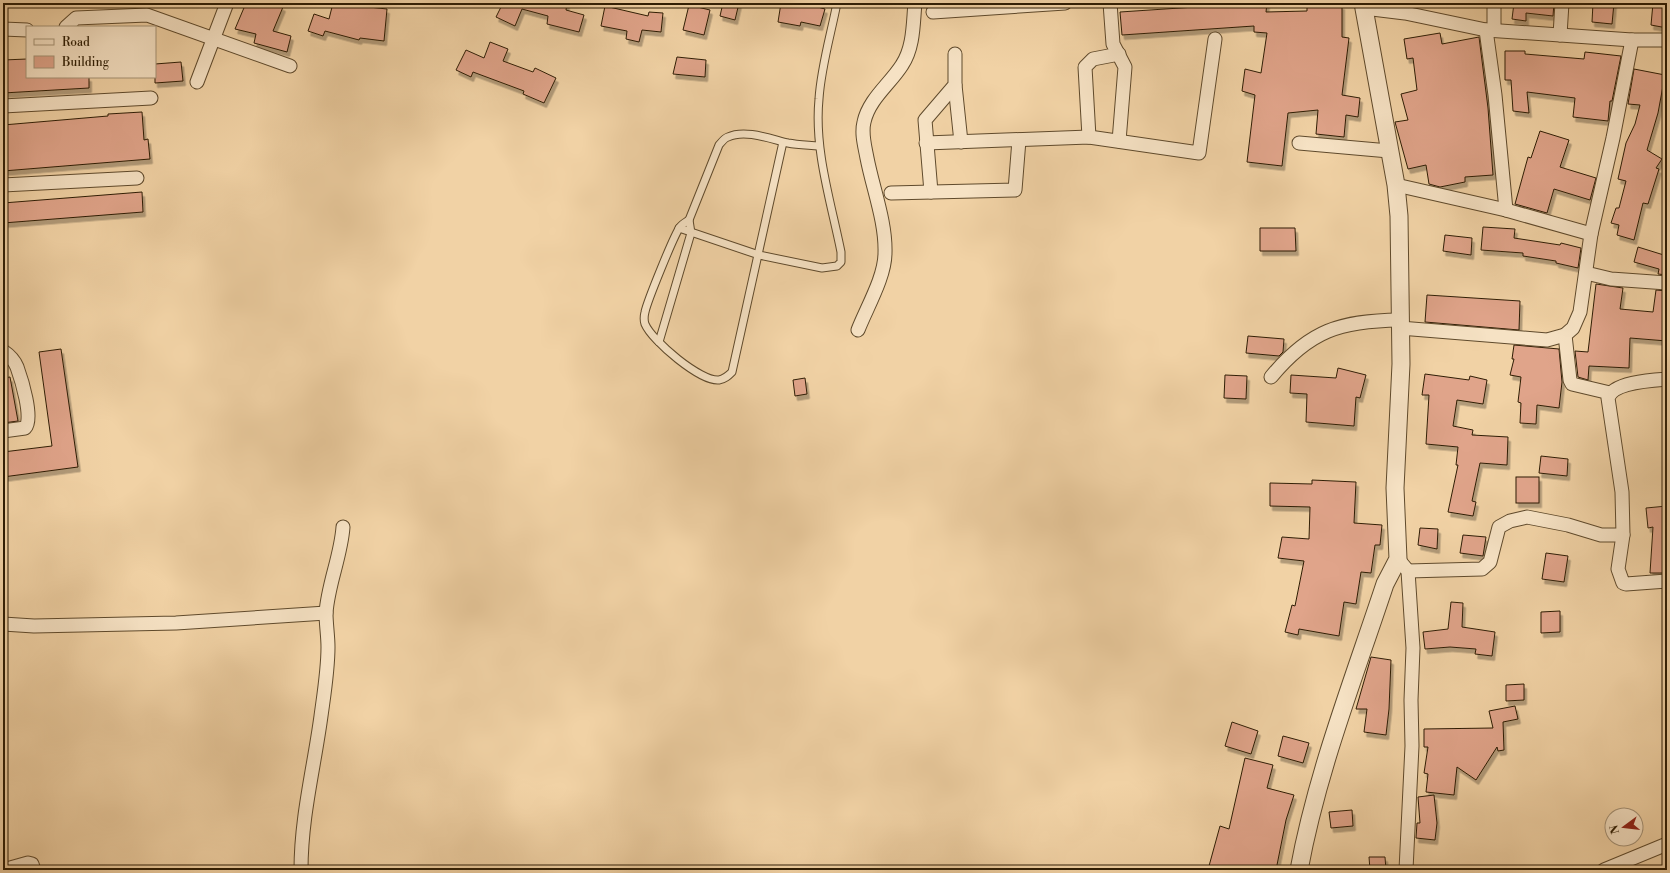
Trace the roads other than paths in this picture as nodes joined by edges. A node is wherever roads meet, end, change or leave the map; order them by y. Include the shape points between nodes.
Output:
1 (227, 3) edge
2 (838, 3) edge
3 (915, 3) edge
4 (1065, 3) edge
5 (1110, 3) edge
6 (1494, 3) edge
7 (1562, 3) edge
8 (1364, 5) edge
9 (934, 12) dead end
10 (67, 26) edge
11 (3, 29) edge
12 (26, 30) edge
13 (1490, 30) junction
14 (1560, 35) junction
15 (214, 38) junction
16 (1215, 39) dead end
17 (1632, 40) junction
18 (1667, 40) edge
19 (956, 54) dead end
20 (1119, 54) junction
21 (290, 66) dead end
22 (197, 82) dead end
23 (955, 85) junction
24 (151, 98) dead end
25 (3, 106) edge
26 (1089, 137) junction
27 (1019, 140) junction
28 (1119, 141) junction
29 (783, 142) junction
30 (961, 142) junction
31 (926, 143) junction
32 (1299, 143) dead end
33 (819, 146) junction
34 (1389, 151) junction
35 (138, 178) dead end
36 (3, 184) edge
37 (1396, 185) junction
38 (931, 192) junction
39 (891, 193) dead end
40 (1506, 210) junction
41 (690, 220) junction
42 (680, 228) junction
43 (691, 233) junction
44 (1591, 234) junction
45 (759, 255) junction
46 (1586, 273) junction
47 (1667, 283) edge
48 (1400, 324) junction
49 (858, 330) dead end
50 (1565, 335) junction
51 (659, 342) junction
52 (3, 351) edge
53 (1271, 378) dead end
54 (1667, 379) edge
55 (1610, 393) junction
56 (3, 431) edge
57 (343, 527) dead end
58 (1622, 535) junction
59 (1403, 565) junction
60 (1667, 581) edge
61 (326, 613) junction
62 (3, 624) edge
63 (1667, 844) edge
64 (3, 870) edge
65 (34, 870) edge
66 (301, 870) edge
67 (1300, 870) edge
68 (1406, 870) edge
69 (1604, 870) edge

1 - 15 street
2 - 33 lane via 819,98
3 - 49 street via 912,35 905,60 869,108 863,123 863,139 885,252 884,268
4 - 9 street
5 - 20 street via 1113,44
6 - 13 street
7 - 14 street
8 - 13 street
8 - 34 street
10 - 15 street via 76,18 147,15
11 - 12 street
13 - 14 street
13 - 40 street
14 - 17 street
15 - 21 street
15 - 22 street
16 - 28 street via 1199,153
17 - 18 street
17 - 44 street
19 - 23 street
20 - 26 street via 1093,59 1085,66
20 - 28 street via 1125,67
23 - 30 street
23 - 31 street via 925,120
24 - 25 street
26 - 27 street
26 - 28 street
27 - 30 street
27 - 38 street via 1015,190
29 - 33 lane
29 - 41 lane via 743,134 727,137 719,145
29 - 45 lane
30 - 31 street
31 - 38 street
32 - 34 street
33 - 45 lane via 841,262 837,266 822,268
34 - 37 street
35 - 36 street
37 - 40 street
37 - 48 street via 1399,216
38 - 39 street
40 - 44 street
41 - 42 lane
41 - 43 lane
42 - 43 lane
42 - 51 lane via 645,312 645,324
43 - 45 lane
43 - 51 lane
44 - 46 street
45 - 51 lane via 732,372 727,377 720,380 712,379 679,361
46 - 47 street via 1611,279
46 - 50 street via 1580,312 1573,328
48 - 50 street via 1547,340
48 - 53 street via 1366,322 1332,329 1296,350
48 - 59 street via 1401,364 1395,488
50 - 55 street via 1572,384
52 - 56 street via 17,366 28,418 25,428
54 - 55 street via 1622,386
55 - 58 street via 1608,398 1622,492
57 - 61 street
58 - 59 street via 1601,535 1568,525 1526,517 1499,527 1490,562 1482,569
58 - 60 street via 1618,569 1623,583
59 - 67 street via 1385,584 1314,803
59 - 68 street via 1413,648 1412,746
61 - 62 street via 176,623 34,626
61 - 66 street via 327,669 314,765 306,800
63 - 69 street
64 - 65 street via 28,863 32,864

